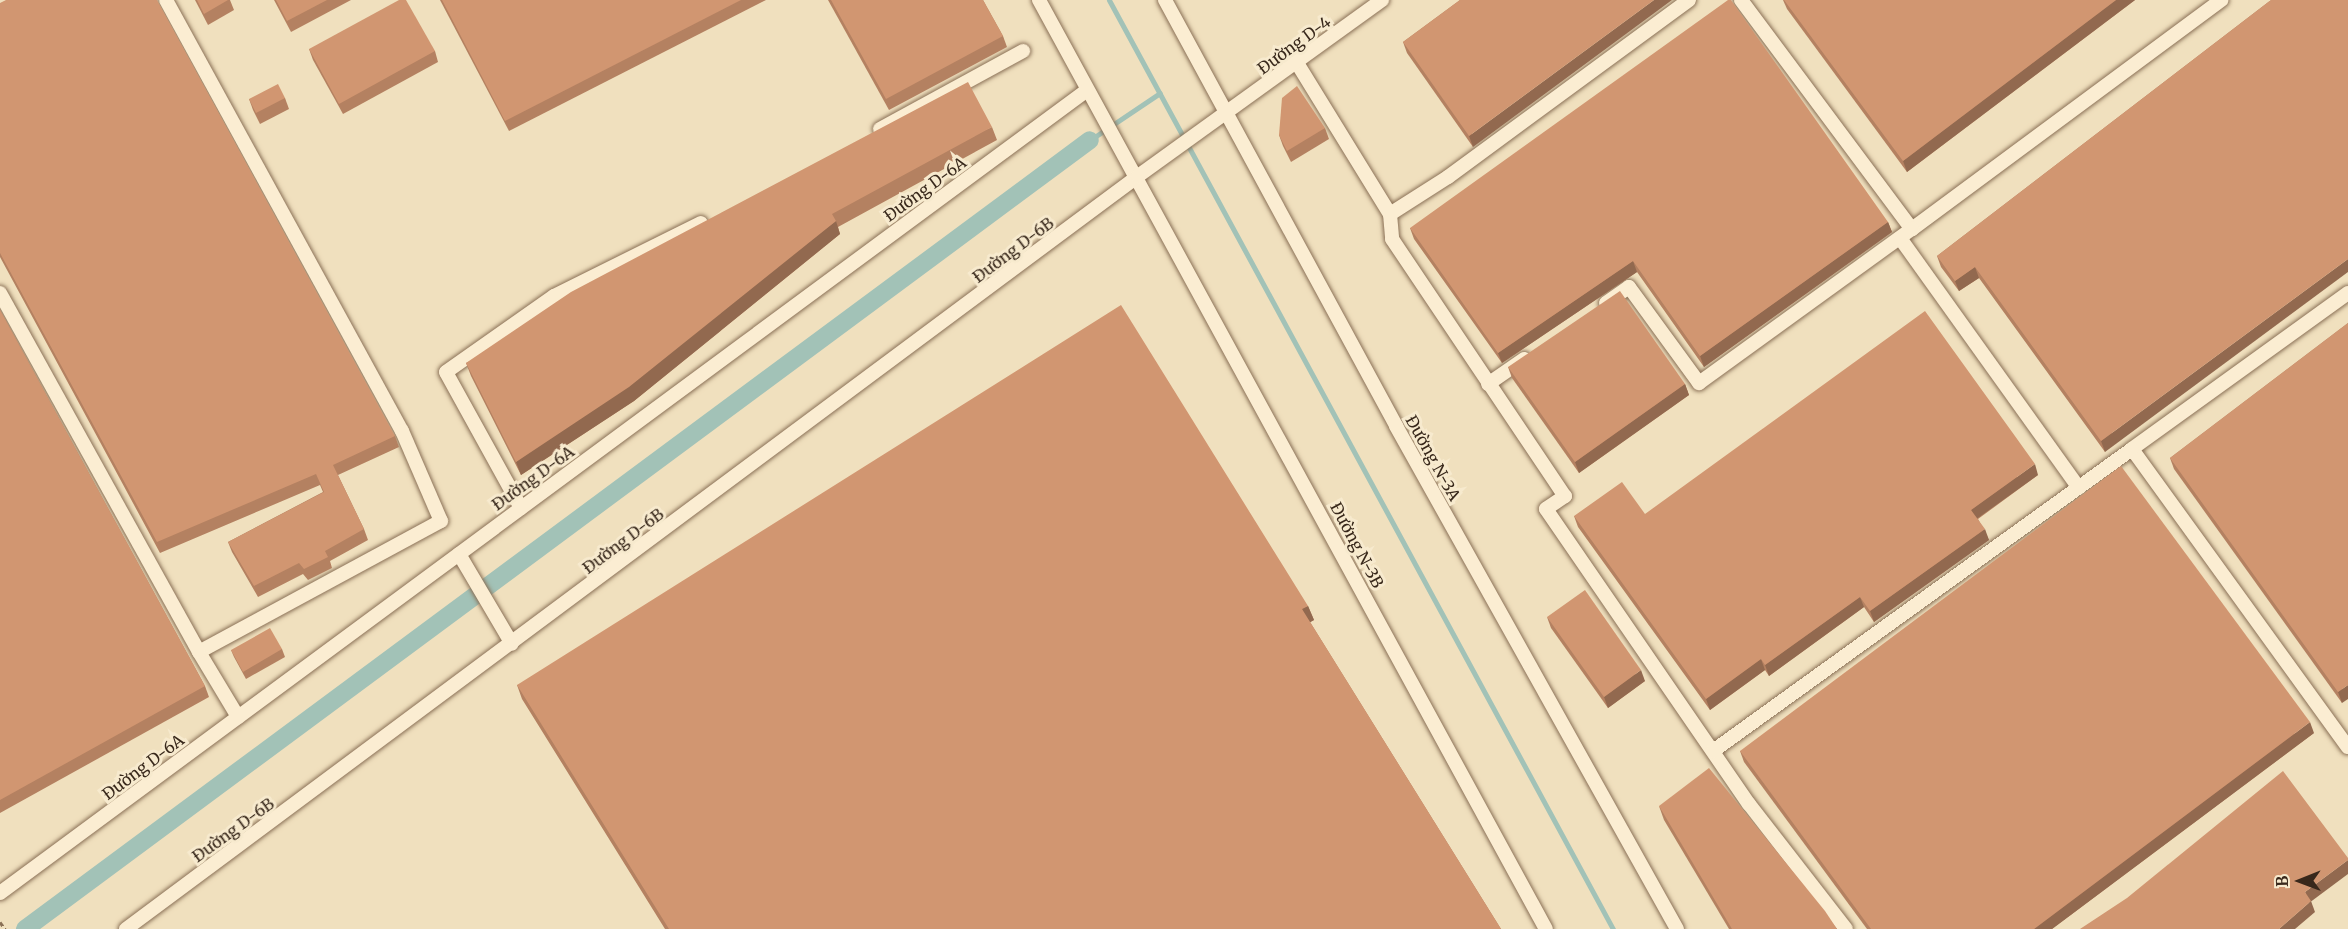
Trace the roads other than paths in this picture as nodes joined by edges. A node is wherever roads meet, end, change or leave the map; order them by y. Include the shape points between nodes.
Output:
1 (166, 0) edge
2 (1039, 0) edge
3 (1165, 0) edge
4 (1383, 0) edge
5 (1689, 0) edge
6 (1741, 0) edge
7 (2221, 0) edge
8 (1023, 51) dead end
9 (1298, 63) junction
10 (1087, 90) junction
11 (1226, 116) junction
12 (866, 136) edge
13 (1170, 154) joint
14 (1138, 176) junction
15 (719, 214) edge
16 (1390, 214) junction
17 (1912, 230) junction
18 (1900, 238) junction
19 (0, 293) edge
20 (2348, 293) edge
21 (1592, 313) edge
22 (1535, 352) edge
23 (1488, 384) junction
24 (2132, 449) junction
25 (2079, 488) junction
26 (520, 508) junction
27 (459, 554) junction
28 (512, 644) junction
29 (199, 652) junction
30 (238, 717) junction
31 (2348, 747) edge
32 (1713, 751) junction
33 (0, 893) edge
34 (126, 929) edge
35 (1546, 929) edge
36 (1677, 929) edge
37 (1846, 929) edge

1 - 29 street via 402,431 441,521
2 - 10 street
3 - 11 street, Đường N-3A
4 - 9 street, Đường D-4
5 - 16 street via 1458,170
6 - 17 street
7 - 17 street
8 - 12 street
9 - 11 street, Đường D-4
9 - 16 street
10 - 14 street, Đường N-3B
10 - 26 street, Đường D-6A
11 - 13 street, Đường D-4
11 - 36 street, Đường N-3A
13 - 14 street, Đường D-6B
14 - 28 street, Đường D-6B
14 - 35 street, Đường N-3B
15 - 26 street via 554,296 446,372
16 - 23 street via 1392,238
17 - 18 street
18 - 21 street via 1699,383 1629,287
18 - 25 street
19 - 29 street
20 - 24 street
22 - 23 street
23 - 32 street via 1565,496 1546,509
24 - 25 street
24 - 31 street
25 - 32 street
26 - 27 street, Đường D-6A
27 - 28 street
27 - 30 street, Đường D-6A
28 - 34 street, Đường D-6B
29 - 30 street
30 - 33 street, Đường D-6A
32 - 37 street

